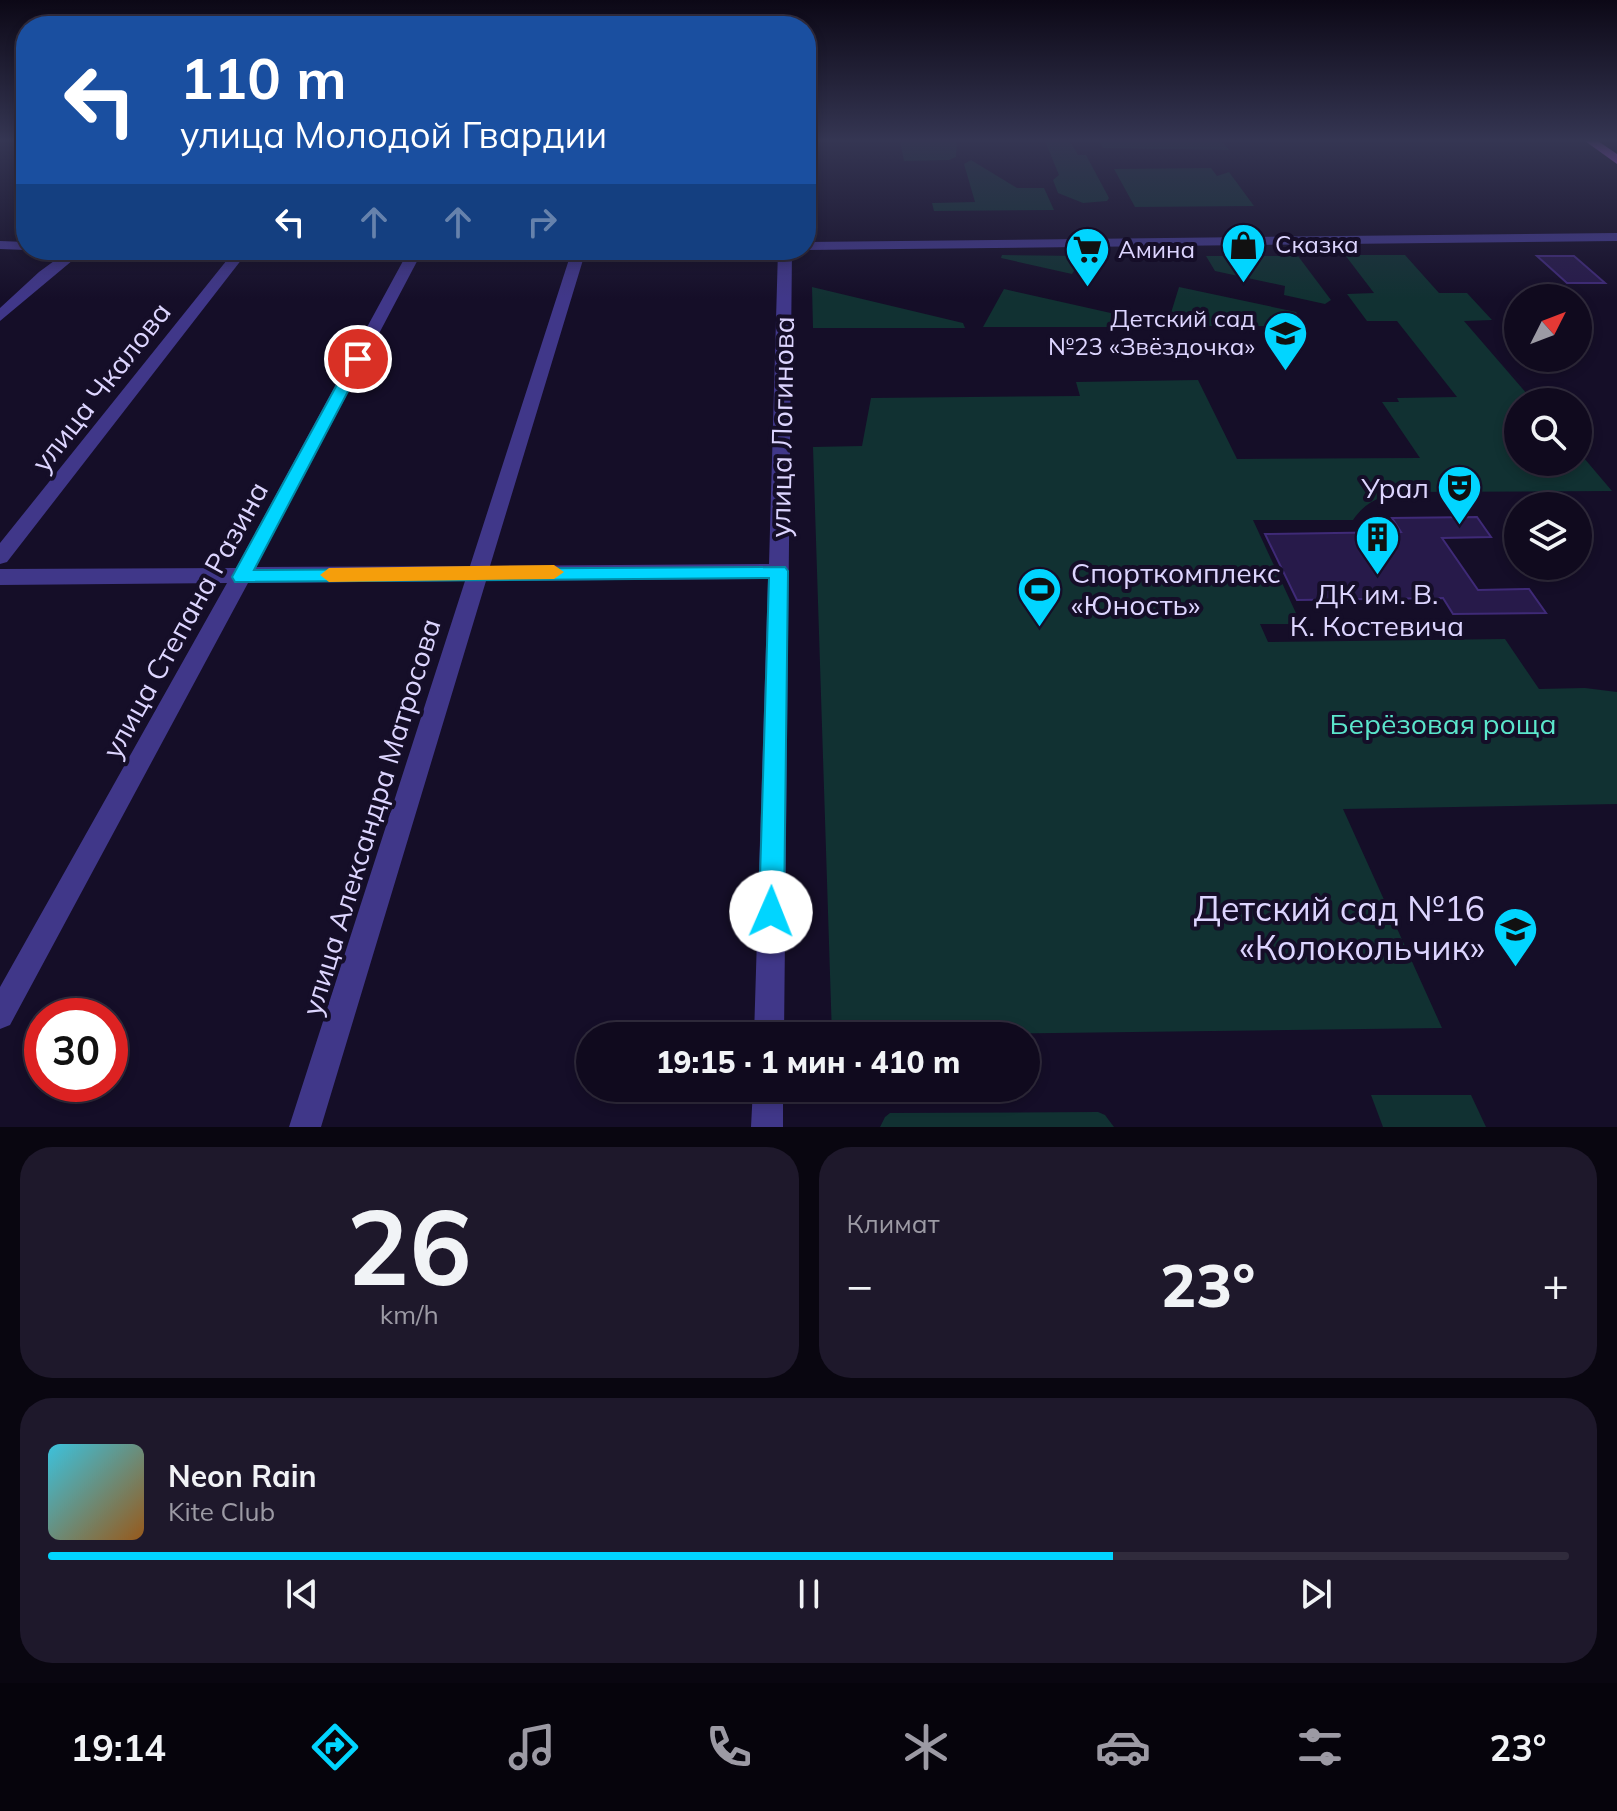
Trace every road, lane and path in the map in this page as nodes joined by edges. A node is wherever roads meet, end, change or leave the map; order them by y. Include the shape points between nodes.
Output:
1 (1617, 237) edge
2 (816, 246) edge
3 (64, 260) edge
4 (234, 260) edge
5 (411, 260) edge
6 (576, 260) edge
7 (785, 260) edge
8 (0, 316) edge
9 (0, 557) edge
10 (779, 571) junction
11 (479, 572) junction
12 (0, 577) edge
13 (241, 577) junction
14 (0, 1015) edge
15 (769, 1022) edge
16 (768, 1102) edge
17 (305, 1127) edge
18 (767, 1127) edge

1 - 2 street
3 - 8 street
4 - 9 street, улица Чкалова
5 - 13 street, улица Степана Разина
6 - 11 street, улица Александра Матросова
7 - 10 street, улица Логинова
10 - 11 street
10 - 15 street, улица Логинова
11 - 13 street
11 - 17 street, улица Александра Матросова
12 - 13 street
13 - 14 street, улица Степана Разина
16 - 18 street

